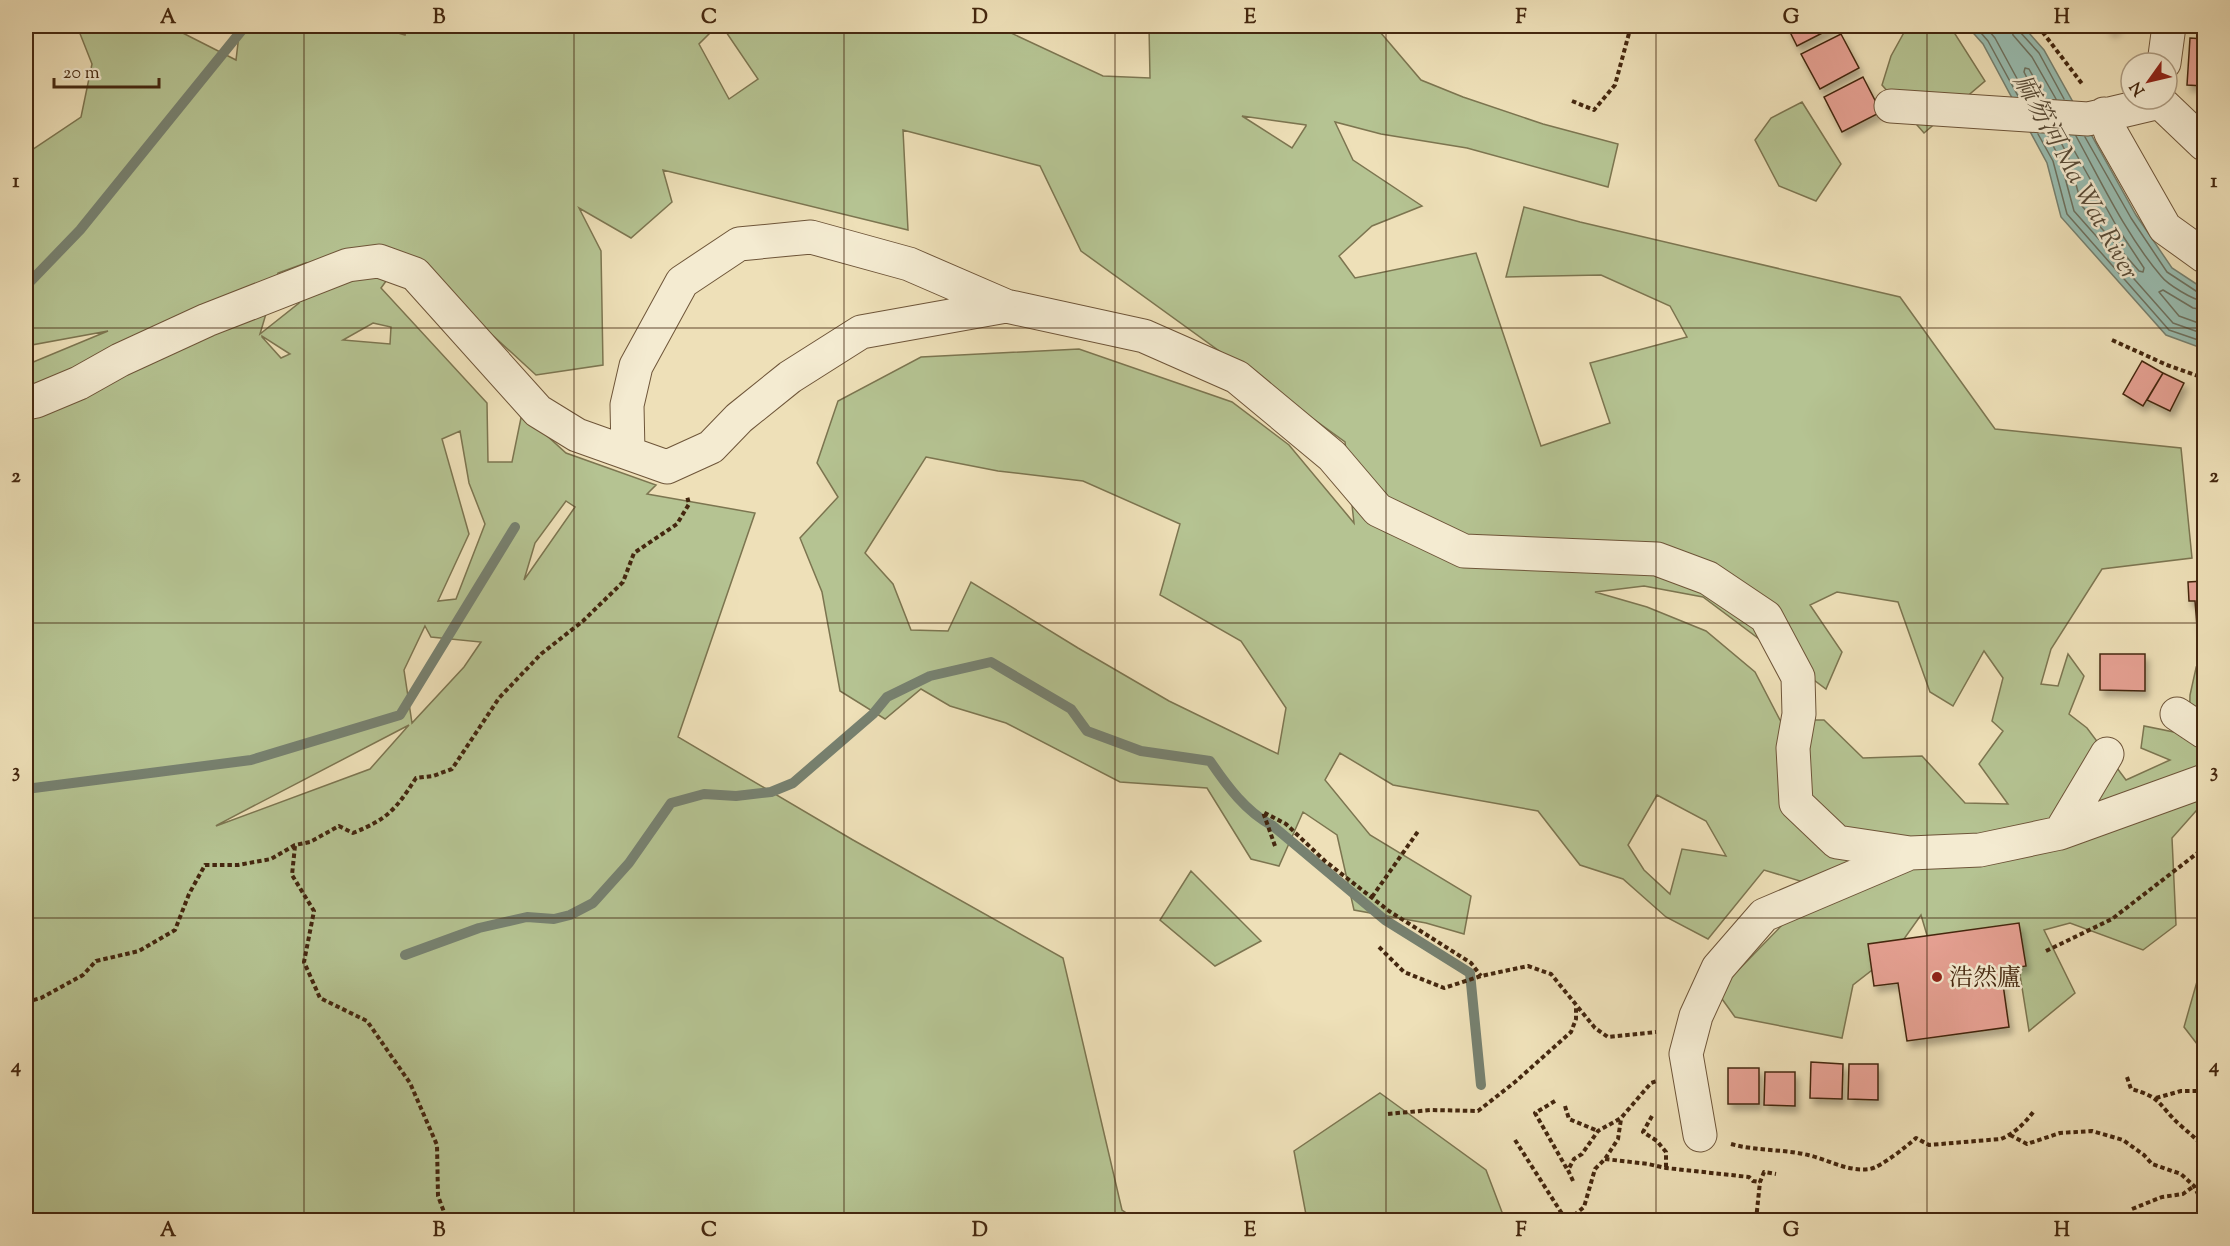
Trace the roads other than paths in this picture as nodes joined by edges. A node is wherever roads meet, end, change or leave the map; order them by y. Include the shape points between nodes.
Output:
1 (2169, 26) edge
2 (2166, 51) edge
3 (1891, 106) dead end
4 (2119, 110) edge
5 (2171, 111) edge
6 (2096, 116) junction
7 (2205, 144) edge
8 (2205, 256) edge
9 (1006, 306) junction
10 (26, 403) edge
11 (628, 452) junction
12 (2177, 714) dead end
13 (2205, 732) edge
14 (2107, 754) dead end
15 (2205, 781) edge
16 (2060, 833) junction
17 (1910, 853) junction
18 (1700, 1135) road end

1 - 2 street
3 - 6 street
4 - 6 street
5 - 7 street
6 - 8 street via 2111,133 2165,228
9 - 11 street via 861,332 790,377 739,418 711,447 667,467
9 - 11 street via 909,264 811,237 739,244 682,282 636,366 627,405
9 - 17 street via 1144,336 1237,377 1332,456 1378,510 1464,551 1657,559 1708,578 1766,617 1798,677 1799,714 1793,748 1796,803 1837,842
10 - 11 street via 79,383 218,316 348,265 379,261 415,274 537,411 578,435
12 - 13 street
14 - 16 street
15 - 16 street
16 - 17 street via 1980,850
17 - 18 street via 1764,915 1718,968 1696,1016 1686,1054

